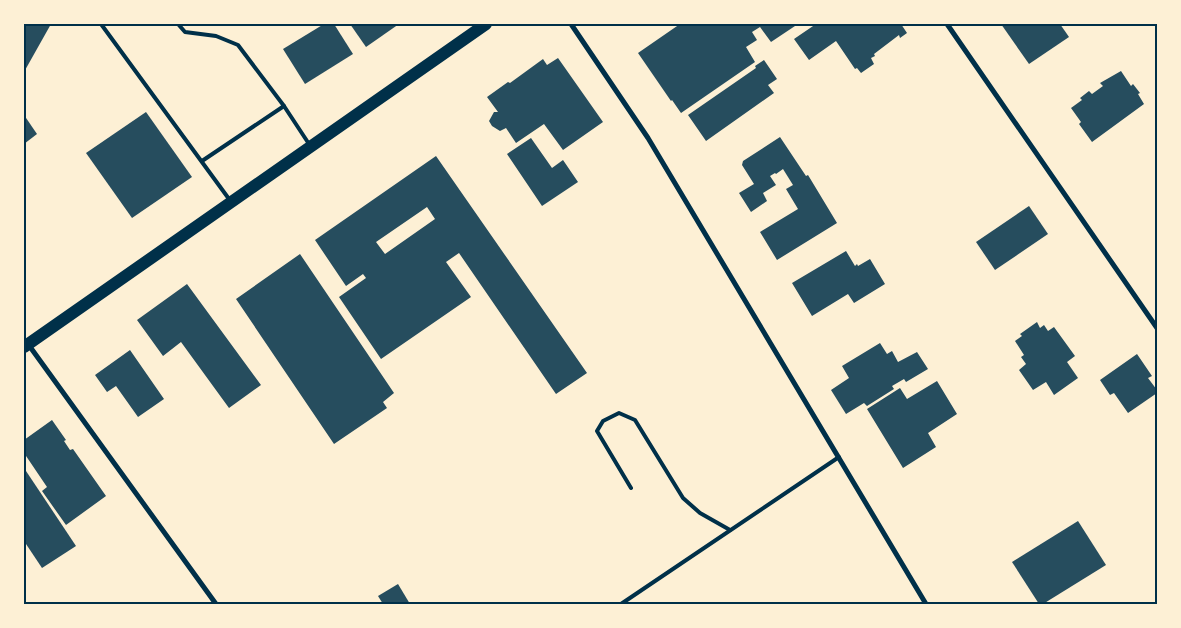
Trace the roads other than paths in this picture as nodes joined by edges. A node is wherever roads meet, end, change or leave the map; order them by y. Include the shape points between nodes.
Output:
1 (100, 24) edge
2 (178, 24) edge
3 (486, 24) edge
4 (571, 24) edge
5 (947, 24) edge
6 (284, 106) junction
7 (311, 146) junction
8 (202, 162) junction
9 (231, 202) junction
10 (1157, 328) edge
11 (26, 345) edge
12 (839, 457) junction
13 (631, 488) dead end
14 (730, 530) junction
15 (216, 604) edge
16 (621, 604) edge
17 (926, 604) edge

1 - 8 lane
2 - 6 lane via 185,32 216,36 238,44
3 - 7 main road
4 - 12 street via 648,138
5 - 10 street
6 - 7 lane
6 - 8 lane
7 - 9 main road
8 - 9 lane
9 - 11 main road
11 - 15 street
12 - 14 lane
12 - 17 street
13 - 14 lane via 597,431 603,421 619,413 635,420 683,498 700,513
14 - 16 lane

